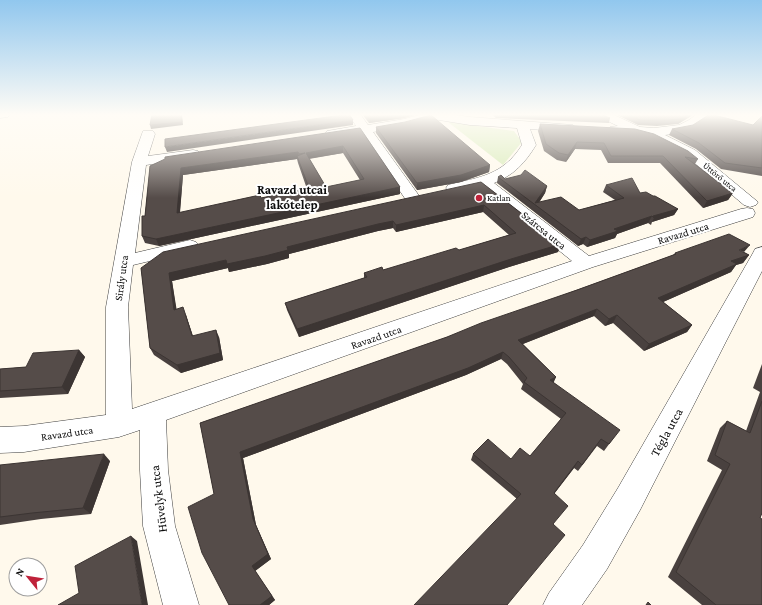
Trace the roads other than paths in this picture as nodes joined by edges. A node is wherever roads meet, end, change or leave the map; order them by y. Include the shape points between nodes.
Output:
1 (145, 142) edge
2 (375, 142) edge
3 (528, 142) edge
4 (671, 142) edge
5 (208, 152) edge
6 (139, 162) junction
7 (483, 182) junction
8 (755, 209) edge
9 (202, 243) edge
10 (762, 253) edge
11 (124, 261) junction
12 (586, 263) junction
13 (153, 414) junction
14 (119, 425) junction
15 (0, 440) edge
16 (181, 605) edge
17 (561, 605) edge

1 - 6 street, Sirály utca
2 - 7 street via 418,196
3 - 7 street via 529,145 516,165 503,174
4 - 8 street, Úttörő utca via 690,153
5 - 6 street
6 - 11 street, Sirály utca
7 - 12 street, Szárcsa utca
8 - 12 street, Ravazd utca
9 - 11 street
10 - 17 street, Tégla utca via 629,499 595,557
11 - 14 street, Sirály utca via 117,307
12 - 13 street, Ravazd utca
13 - 14 street, Ravazd utca
13 - 16 street, Hüvelyk utca via 154,470 160,526
14 - 15 street, Ravazd utca via 24,439

